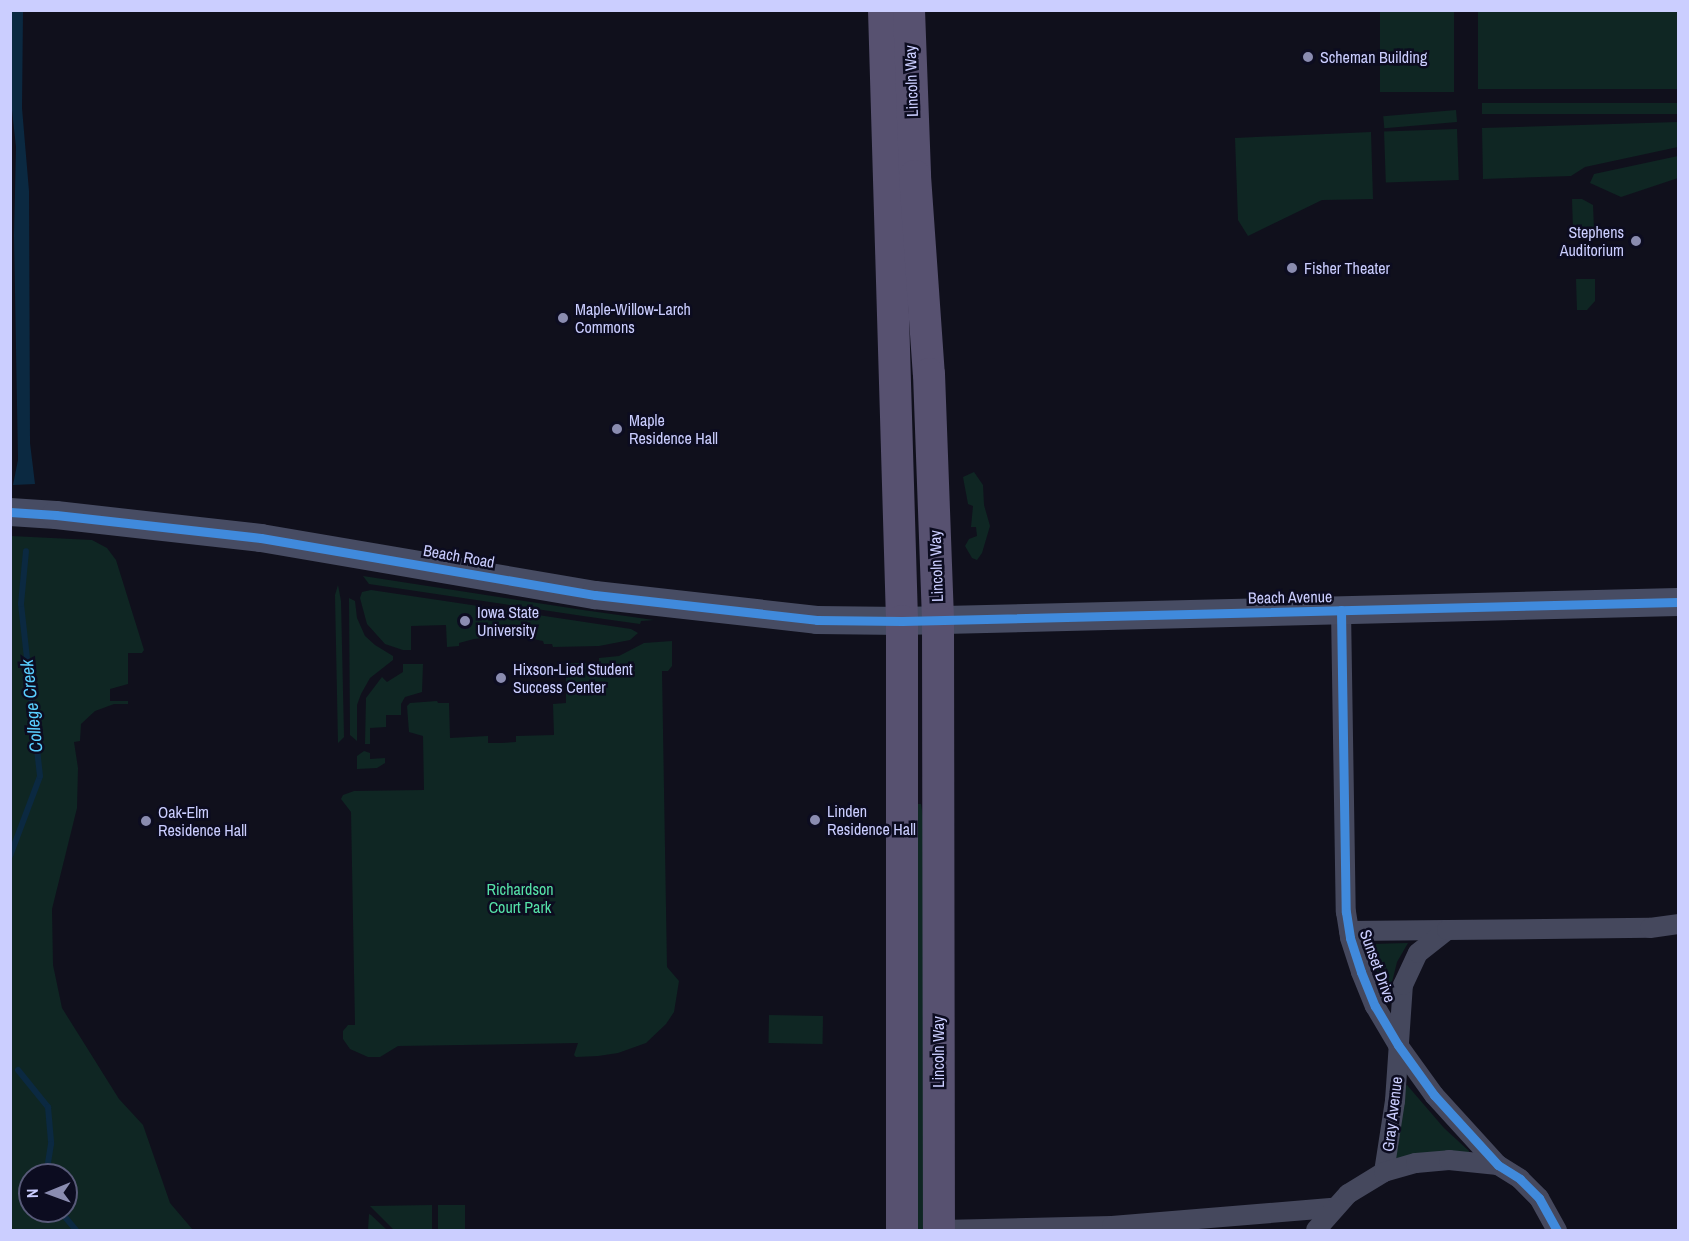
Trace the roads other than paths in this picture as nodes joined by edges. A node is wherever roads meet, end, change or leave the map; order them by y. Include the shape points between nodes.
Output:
1 (884, 10) edge
2 (909, 10) edge
3 (10, 512) edge
4 (1678, 602) edge
5 (1341, 610) junction
6 (938, 620) junction
7 (902, 621) junction
8 (1678, 924) edge
9 (1447, 930) junction
10 (1348, 931) junction
11 (1398, 1045) junction
12 (1498, 1165) junction
13 (1384, 1172) junction
14 (1333, 1208) junction
15 (902, 1230) edge
16 (940, 1230) edge
17 (1316, 1230) edge
18 (1557, 1230) edge

1 - 7 main road, Lincoln Way
2 - 6 main road, Lincoln Way
3 - 7 street, Beach Road via 261,538 698,608 817,620
4 - 5 street, Beach Avenue
5 - 6 street, Beach Avenue
5 - 10 street, Sunset Drive
6 - 7 street, Beach Avenue
6 - 16 main road, Lincoln Way
7 - 15 main road, Lincoln Way
8 - 9 street via 1650,928
9 - 10 street
9 - 11 street, Gray Avenue via 1418,952 1403,985
10 - 11 street, Sunset Drive via 1375,1006
11 - 12 street, Sunset Drive via 1434,1095
11 - 13 street, Gray Avenue via 1395,1101
12 - 13 street via 1449,1160 1416,1163
12 - 18 street, Sunset Drive via 1539,1198
13 - 14 street
14 - 16 street via 1112,1226
14 - 17 street

